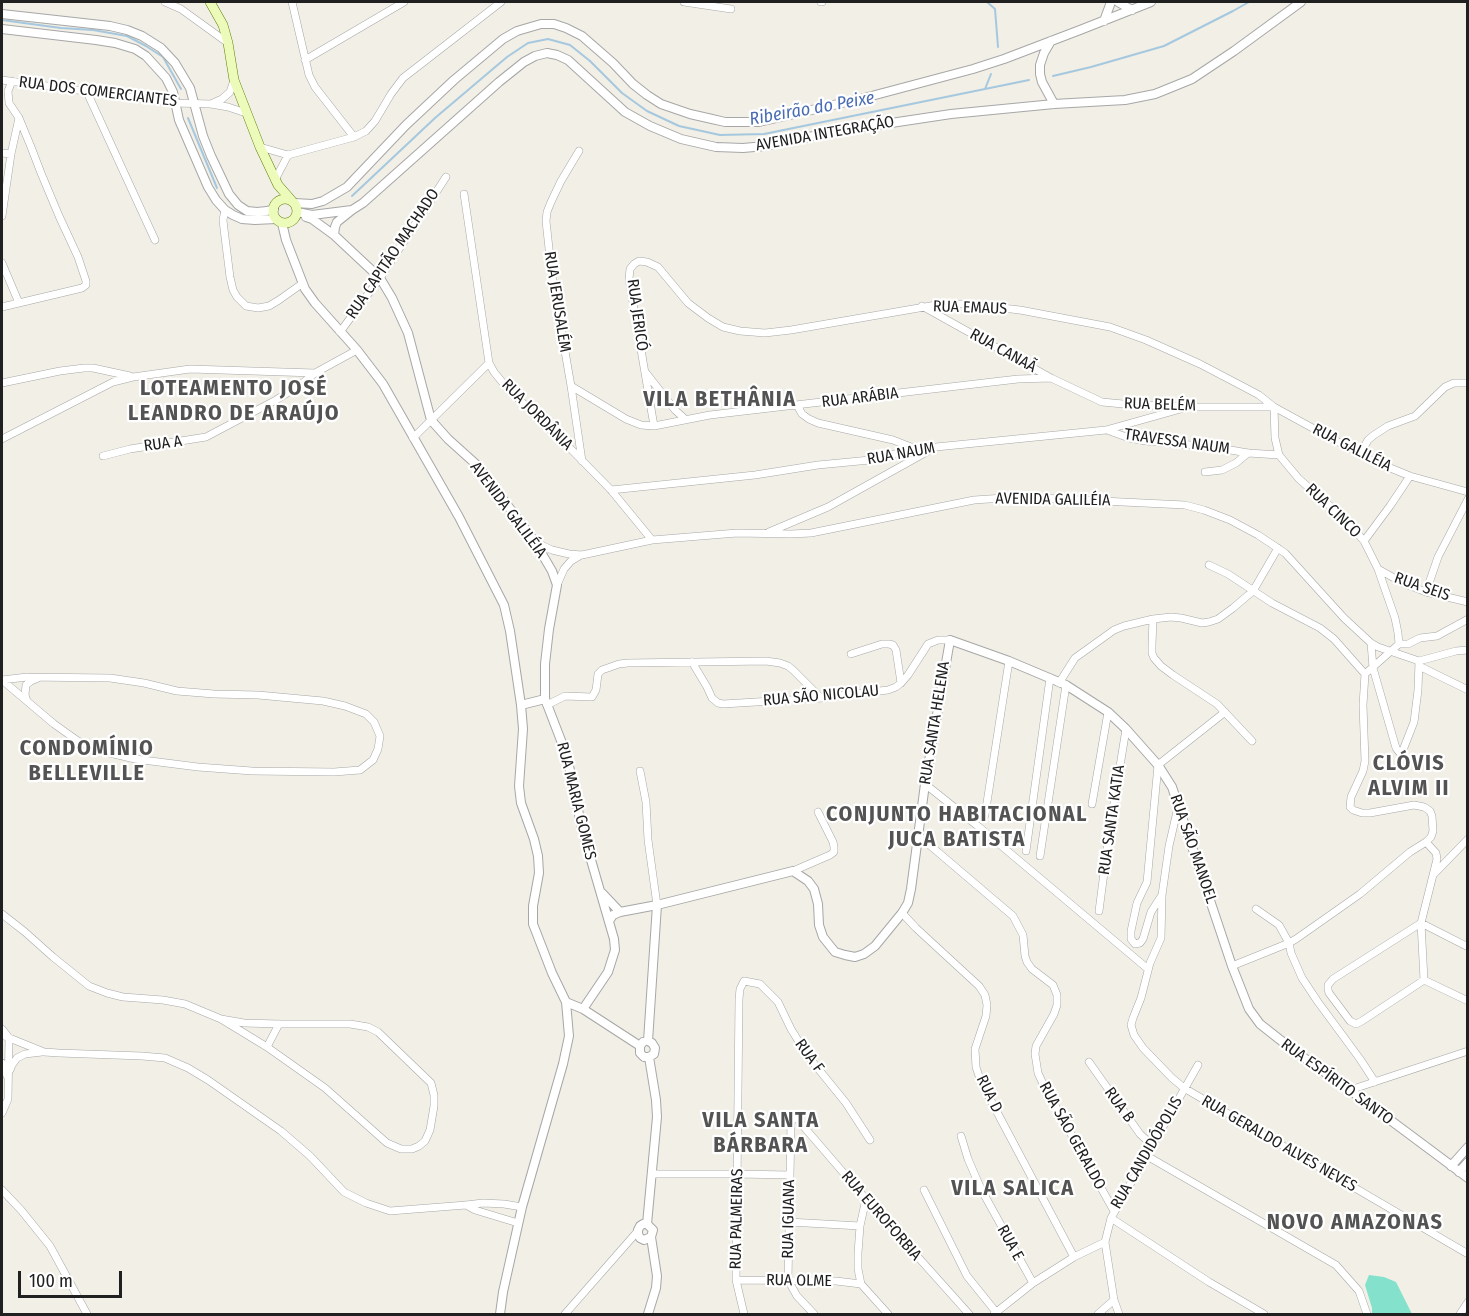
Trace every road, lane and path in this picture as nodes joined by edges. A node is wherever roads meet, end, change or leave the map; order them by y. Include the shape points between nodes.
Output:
1 (165, 2) edge
2 (210, 2) edge
3 (292, 2) edge
4 (404, 2) edge
5 (501, 2) edge
6 (684, 2) edge
7 (1111, 2) edge
8 (1118, 2) edge
9 (1151, 2) edge
10 (1301, 2) edge
11 (712, 4) edge
12 (731, 9) dead end
13 (1132, 10) junction
14 (2, 14) edge
15 (1104, 21) junction
16 (2, 30) edge
17 (1052, 41) junction
18 (228, 43) junction
19 (305, 60) junction
20 (2, 80) edge
21 (234, 80) junction
22 (12, 81) junction
23 (86, 90) junction
24 (175, 103) junction
25 (195, 104) junction
26 (211, 104) junction
27 (1054, 104) junction
28 (246, 113) junction
29 (19, 118) junction
30 (354, 137) junction
31 (32, 147) junction
32 (260, 147) junction
33 (12, 150) junction
34 (579, 151) dead end
35 (2, 153) edge
36 (288, 155) junction
37 (446, 177) dead end
38 (277, 183) junction
39 (464, 194) dead end
40 (276, 206) junction
41 (295, 208) junction
42 (225, 210) junction
43 (352, 210) junction
44 (2, 216) edge
45 (279, 221) junction
46 (334, 235) junction
47 (155, 240) dead end
48 (639, 261) joint
49 (2, 263) edge
50 (380, 278) junction
51 (303, 283) junction
52 (19, 303) junction
53 (922, 306) junction
54 (2, 307) edge
55 (340, 332) junction
56 (357, 350) junction
57 (489, 363) junction
58 (315, 373) junction
59 (645, 373) junction
60 (133, 377) junction
61 (1051, 378) junction
62 (1467, 382) edge
63 (2, 383) edge
64 (571, 386) junction
65 (797, 405) junction
66 (1188, 407) junction
67 (1274, 407) junction
68 (685, 419) junction
69 (431, 420) junction
70 (654, 426) junction
71 (1106, 430) junction
72 (413, 438) junction
73 (2, 440) edge
74 (935, 448) junction
75 (916, 449) junction
76 (1248, 453) junction
77 (1360, 454) junction
78 (1279, 455) junction
79 (103, 456) dead end
80 (582, 461) junction
81 (1205, 472) dead end
82 (1410, 476) junction
83 (611, 490) junction
84 (1467, 492) edge
85 (1467, 499) edge
86 (766, 533) junction
87 (652, 540) junction
88 (1364, 541) junction
89 (535, 542) junction
90 (1278, 548) junction
91 (582, 555) junction
92 (1209, 565) dead end
93 (1378, 569) junction
94 (557, 585) junction
95 (1253, 591) junction
96 (1426, 592) junction
97 (1467, 602) edge
98 (1153, 619) junction
99 (1467, 619) edge
100 (950, 640) junction
101 (1371, 643) junction
102 (1399, 644) junction
103 (1467, 650) edge
104 (1390, 651) junction
105 (851, 654) dead end
106 (692, 662) junction
107 (1009, 662) junction
108 (1419, 663) junction
109 (1373, 668) junction
110 (1365, 674) junction
111 (40, 677) junction
112 (1050, 678) junction
113 (2, 680) edge
114 (901, 684) junction
115 (1063, 684) junction
116 (1467, 690) edge
117 (821, 698) junction
118 (546, 702) junction
119 (28, 703) junction
120 (521, 705) junction
121 (1225, 711) junction
122 (1108, 712) junction
123 (1126, 729) junction
124 (1252, 741) dead end
125 (1158, 765) junction
126 (640, 771) dead end
127 (925, 783) junction
128 (1092, 804) dead end
129 (1179, 804) junction
130 (818, 812) dead end
131 (985, 815) dead end
132 (919, 836) junction
133 (1467, 839) edge
134 (1426, 842) junction
135 (1026, 851) dead end
136 (1040, 856) dead end
137 (793, 871) junction
138 (1434, 874) junction
139 (599, 890) junction
140 (1162, 895) junction
141 (657, 905) junction
142 (1256, 909) dead end
143 (1099, 911) dead end
144 (620, 912) junction
145 (902, 913) junction
146 (2, 914) edge
147 (609, 921) junction
148 (1421, 923) junction
149 (1289, 943) junction
150 (1467, 946) edge
151 (1232, 966) junction
152 (1148, 969) junction
153 (1424, 980) junction
154 (744, 981) joint
155 (1467, 1001) edge
156 (566, 1002) junction
157 (583, 1009) junction
158 (221, 1019) junction
159 (279, 1024) junction
160 (2, 1029) edge
161 (5, 1037) edge
162 (644, 1044) junction
163 (267, 1047) junction
164 (1467, 1051) edge
165 (44, 1052) junction
166 (649, 1057) junction
167 (1089, 1062) dead end
168 (2, 1064) edge
169 (1198, 1065) dead end
170 (8, 1078) junction
171 (1375, 1082) junction
172 (1184, 1088) junction
173 (1350, 1090) junction
174 (2, 1113) edge
175 (795, 1117) joint
176 (962, 1136) dead end
177 (870, 1140) dead end
178 (1152, 1145) junction
179 (1467, 1147) edge
180 (1147, 1156) junction
181 (1467, 1162) edge
182 (1451, 1166) junction
183 (1458, 1172) junction
184 (652, 1174) junction
185 (738, 1174) junction
186 (790, 1175) junction
187 (1467, 1178) edge
188 (2, 1190) edge
189 (924, 1190) dead end
190 (866, 1199) junction
191 (466, 1206) junction
192 (522, 1207) junction
193 (1112, 1215) junction
194 (789, 1222) junction
195 (518, 1223) junction
196 (647, 1224) junction
197 (860, 1226) junction
198 (637, 1232) junction
199 (651, 1237) junction
200 (1105, 1242) junction
201 (1467, 1254) edge
202 (1074, 1257) junction
203 (736, 1280) junction
204 (788, 1280) junction
205 (1033, 1283) junction
206 (861, 1284) junction
207 (1114, 1300) junction
208 (1467, 1302) edge
209 (995, 1313) edge
210 (87, 1314) edge
211 (500, 1314) edge
212 (565, 1314) edge
213 (648, 1314) edge
214 (744, 1314) edge
215 (814, 1314) edge
216 (888, 1314) edge
217 (969, 1314) edge
218 (1098, 1314) edge
219 (1119, 1314) edge
220 (1264, 1314) edge
221 (1367, 1314) edge
222 (1460, 1314) edge

1 - 18 street
2 - 18 main road
3 - 19 street
4 - 19 street
5 - 30 street via 403,78 375,121
6 - 11 street
7 - 15 street
8 - 13 street
9 - 13 street, AVENIDA INTEGRAÇÃO
10 - 27 street, AVENIDA INTEGRAÇÃO via 1181,84 1141,98
11 - 12 street
13 - 15 street, AVENIDA INTEGRAÇÃO
14 - 25 street via 110,26 142,36 175,63
15 - 17 street, AVENIDA INTEGRAÇÃO
16 - 24 street via 96,40 135,49 166,78
17 - 27 street via 1044,53 1040,74
17 - 41 street, AVENIDA INTEGRAÇÃO via 973,69 873,95 759,122 725,122 662,104 633,84 582,36 554,24 542,24 503,39 406,125 347,187 322,201
18 - 21 main road
19 - 30 street via 315,87
20 - 22 street, RUA DOS COMERCIANTES
21 - 26 street via 230,92
21 - 28 main road
22 - 23 street, RUA DOS COMERCIANTES
22 - 29 street via 9,103
23 - 24 street, RUA DOS COMERCIANTES
23 - 47 street
24 - 25 street, RUA DOS COMERCIANTES
24 - 42 street via 208,187
25 - 26 street, RUA DOS COMERCIANTES
25 - 40 street via 203,136 229,194 247,211 267,211
26 - 28 street, RUA DOS COMERCIANTES
27 - 43 street, AVENIDA INTEGRAÇÃO via 886,123 765,146 716,147 650,126 625,112 568,60 547,53 524,62
28 - 32 main road
29 - 31 street
29 - 33 street
30 - 36 street
31 - 33 street
31 - 52 street via 86,276 86,285
32 - 36 street
32 - 38 main road
33 - 35 street
33 - 44 street
34 - 64 street, RUA JERUSALÉM via 550,202 546,220
36 - 38 street
37 - 50 street, RUA CAPITÃO MACHADO
38 - 40 main road
38 - 41 main road
39 - 57 street, RUA JORDÂNIA
40 - 41 main road via 285,199
40 - 45 main road via 273,212
41 - 43 street via 312,215
41 - 45 main road via 291,222
41 - 46 street, AVENIDA GALILÉIA
42 - 45 street via 242,219
42 - 51 street via 232,290 246,306 269,306
43 - 46 street, AVENIDA INTEGRAÇÃO via 337,222
45 - 51 street
46 - 50 street, AVENIDA GALILÉIA
48 - 53 street, RUA EMAUS via 658,267 688,303 708,318 740,331 791,330
48 - 59 street, RUA JERICÓ via 630,270 629,279
49 - 52 street
50 - 55 street, RUA CAPITÃO MACHADO
50 - 69 street, AVENIDA GALILÉIA via 408,333
51 - 55 street
52 - 54 street
53 - 61 street, RUA CANAÃ
53 - 67 street, RUA EMAUS via 1001,307 1110,327 1200,364
55 - 56 street
56 - 58 street, RUA A
56 - 72 street via 383,384
57 - 69 street
57 - 80 street, RUA JORDÂNIA via 507,388
58 - 60 street via 190,369
58 - 79 street, RUA A via 276,400 206,437
59 - 68 street, RUA JERICÓ
59 - 70 street, RUA JERICÓ
60 - 63 street via 84,368
60 - 73 street via 94,390
61 - 65 street, RUA ARÁBIA
61 - 66 street, RUA BELÉM via 1102,402
62 - 77 street via 1445,387 1415,416 1374,435
64 - 70 street, RUA ARÁBIA via 626,419
64 - 80 street, RUA JERUSALÉM
65 - 68 street, RUA ARÁBIA
65 - 75 street via 802,414 819,423
66 - 67 street, RUA BELÉM
66 - 71 street, RUA NAUM
67 - 77 street, RUA GALILÉIA
67 - 78 street
68 - 70 street, RUA ARÁBIA
69 - 72 street
69 - 89 street, AVENIDA GALILÉIA via 478,466
71 - 74 street, RUA NAUM
71 - 76 street, TRAVESSA NAUM via 1146,441
72 - 120 street via 504,605
74 - 75 street, RUA NAUM
74 - 86 street via 828,507
75 - 83 street, RUA NAUM via 870,460
76 - 78 street, TRAVESSA NAUM
76 - 81 street, TRAVESSA NAUM via 1221,470
77 - 82 street, RUA GALILÉIA
78 - 88 street, RUA CINCO
80 - 83 street, RUA JORDÂNIA
82 - 84 street, RUA GALILÉIA
82 - 88 street
83 - 87 street, RUA JORDÂNIA
85 - 96 street via 1438,557
86 - 87 street, AVENIDA GALILÉIA
86 - 90 street, AVENIDA GALILÉIA via 811,533 974,500 1019,497 1185,505 1230,520
87 - 91 street, AVENIDA GALILÉIA
88 - 93 street, RUA CINCO
89 - 91 street via 552,550
89 - 94 street, AVENIDA GALILÉIA
90 - 95 street
90 - 101 street, AVENIDA GALILÉIA
91 - 94 street via 564,569
92 - 95 street
93 - 96 street, RUA SEIS
93 - 102 street, RUA CINCO via 1395,618
94 - 118 street, RUA MARIA GOMES via 545,664
95 - 98 street via 1209,622
95 - 110 street via 1320,628
96 - 97 street, RUA SEIS
98 - 115 street via 1114,630 1076,658
98 - 121 street via 1154,658
99 - 102 street via 1437,636
100 - 107 street, RUA SÃO MANOEL
100 - 114 street, RUA SÃO NICOLAU via 928,644
100 - 127 street, RUA SANTA HELENA
101 - 104 street, AVENIDA GALILÉIA
101 - 109 street
102 - 104 street
103 - 108 street
104 - 108 street, AVENIDA GALILÉIA
104 - 109 street
105 - 114 street via 882,644 893,645
106 - 117 street via 780,663 793,670
106 - 117 street, RUA SÃO NICOLAU via 718,703
106 - 118 street via 608,667 598,674 592,697 566,696
107 - 112 street, RUA SÃO MANOEL
107 - 131 street
108 - 109 street via 1414,722 1400,752
108 - 116 street, AVENIDA GALILÉIA
109 - 110 street
110 - 134 street via 1365,761 1350,807 1362,813 1424,807 1430,811 1434,824
111 - 113 street
111 - 119 street via 26,685
111 - 119 street via 110,678 177,691 323,701 366,714 380,736 378,749 373,760 360,770 334,772 252,771 135,759 78,741
112 - 115 street, RUA SÃO MANOEL
112 - 135 street
113 - 119 street
114 - 117 street, RUA SÃO NICOLAU via 888,690
115 - 122 street, RUA SÃO MANOEL
115 - 136 street
118 - 120 street
118 - 139 street, RUA MARIA GOMES via 567,756
120 - 156 street via 524,729 519,786 538,856 532,924
121 - 124 street
121 - 125 street
122 - 123 street, RUA SÃO MANOEL
122 - 128 street, RUA SANTA KATIA
123 - 125 street, RUA SÃO MANOEL
123 - 143 street, RUA SANTA KATIA
125 - 129 street, RUA SÃO MANOEL
125 - 140 street via 1147,882 1131,931 1135,944 1143,939 1151,912
126 - 141 street
127 - 132 street, RUA SANTA HELENA
127 - 152 street
129 - 140 street
129 - 151 street, RUA SÃO MANOEL
130 - 137 street via 834,852
132 - 145 street, RUA SANTA HELENA via 908,903
132 - 193 street, RUA SÃO GERALDO via 1013,916 1023,935 1027,962 1056,990 1054,1014 1036,1046 1038,1073
133 - 138 street
134 - 138 street via 1436,853
134 - 149 street
137 - 141 street
137 - 145 street, RUA SANTA HELENA via 814,889 823,937 835,952 855,957 864,954
138 - 148 street
139 - 144 street
139 - 147 street, RUA MARIA GOMES
140 - 152 street via 1161,938
141 - 144 street
141 - 162 street
142 - 149 street via 1279,925
144 - 147 street
145 - 202 street, RUA D via 985,995 986,1016 975,1048 978,1075
146 - 158 street via 89,986 123,997 185,1004
147 - 157 street, RUA MARIA GOMES via 614,939 613,958
148 - 150 street
148 - 153 street
148 - 153 street via 1328,985 1329,993 1356,1024
149 - 151 street
149 - 171 street via 1302,978
151 - 173 street, RUA ESPÍRITO SANTO via 1249,1009 1260,1024
152 - 172 street, RUA GERALDO ALVES NEVES via 1132,1030 1143,1048
153 - 155 street
154 - 177 street, RUA F via 760,984 778,1002 807,1055
154 - 185 street, RUA PALMEIRAS via 739,999
156 - 157 street
156 - 192 street via 569,1036 563,1064
157 - 162 street
158 - 159 street
158 - 163 street
159 - 163 street
159 - 163 street via 350,1024 378,1032 431,1083 434,1106 425,1141 412,1149 387,1143 325,1088
160 - 161 street
161 - 165 street
161 - 170 street
162 - 166 street via 639,1051
162 - 166 street via 652,1043 655,1048
164 - 171 street
165 - 170 street via 17,1058
165 - 191 street via 165,1058 208,1080 281,1131 344,1192 366,1203 390,1211
166 - 184 street via 657,1117
167 - 178 street, RUA B
168 - 170 street
169 - 172 street, RUA CANDIDÓPOLIS
170 - 174 street via 8,1099
171 - 173 street
172 - 178 street, RUA CANDIDÓPOLIS
172 - 201 street, RUA GERALDO ALVES NEVES
173 - 182 street, RUA ESPÍRITO SANTO
175 - 186 street, RUA IGUANA via 791,1122
175 - 190 street, RUA EUROFORBIA
176 - 205 street, RUA E via 981,1189
178 - 180 street, RUA CANDIDÓPOLIS
179 - 182 street
180 - 193 street, RUA CANDIDÓPOLIS
180 - 221 street via 1336,1265 1359,1291
181 - 183 street
182 - 183 street, RUA ESPÍRITO SANTO
183 - 187 street, RUA ESPÍRITO SANTO
184 - 185 street
184 - 196 street
185 - 186 street
185 - 203 street, RUA PALMEIRAS
186 - 194 street, RUA IGUANA
188 - 210 street via 50,1246
189 - 209 street via 967,1276
190 - 197 street
190 - 217 street, RUA EUROFORBIA
191 - 192 street via 494,1203
191 - 195 street
192 - 195 street
193 - 200 street, RUA CANDIDÓPOLIS
193 - 220 street via 1209,1282
194 - 197 street
194 - 204 street, RUA IGUANA
195 - 211 street
196 - 198 street
196 - 199 street via 653,1230
197 - 206 street
198 - 199 street via 640,1238
198 - 212 street
199 - 213 street via 657,1283
200 - 202 street
200 - 207 street, RUA CANDIDÓPOLIS
202 - 205 street
203 - 204 street, RUA OLME
203 - 214 street, RUA PALMEIRAS
204 - 206 street, RUA OLME
204 - 215 street, RUA IGUANA
205 - 209 street
206 - 216 street
207 - 218 street
207 - 219 street, RUA CANDIDÓPOLIS
208 - 222 street

